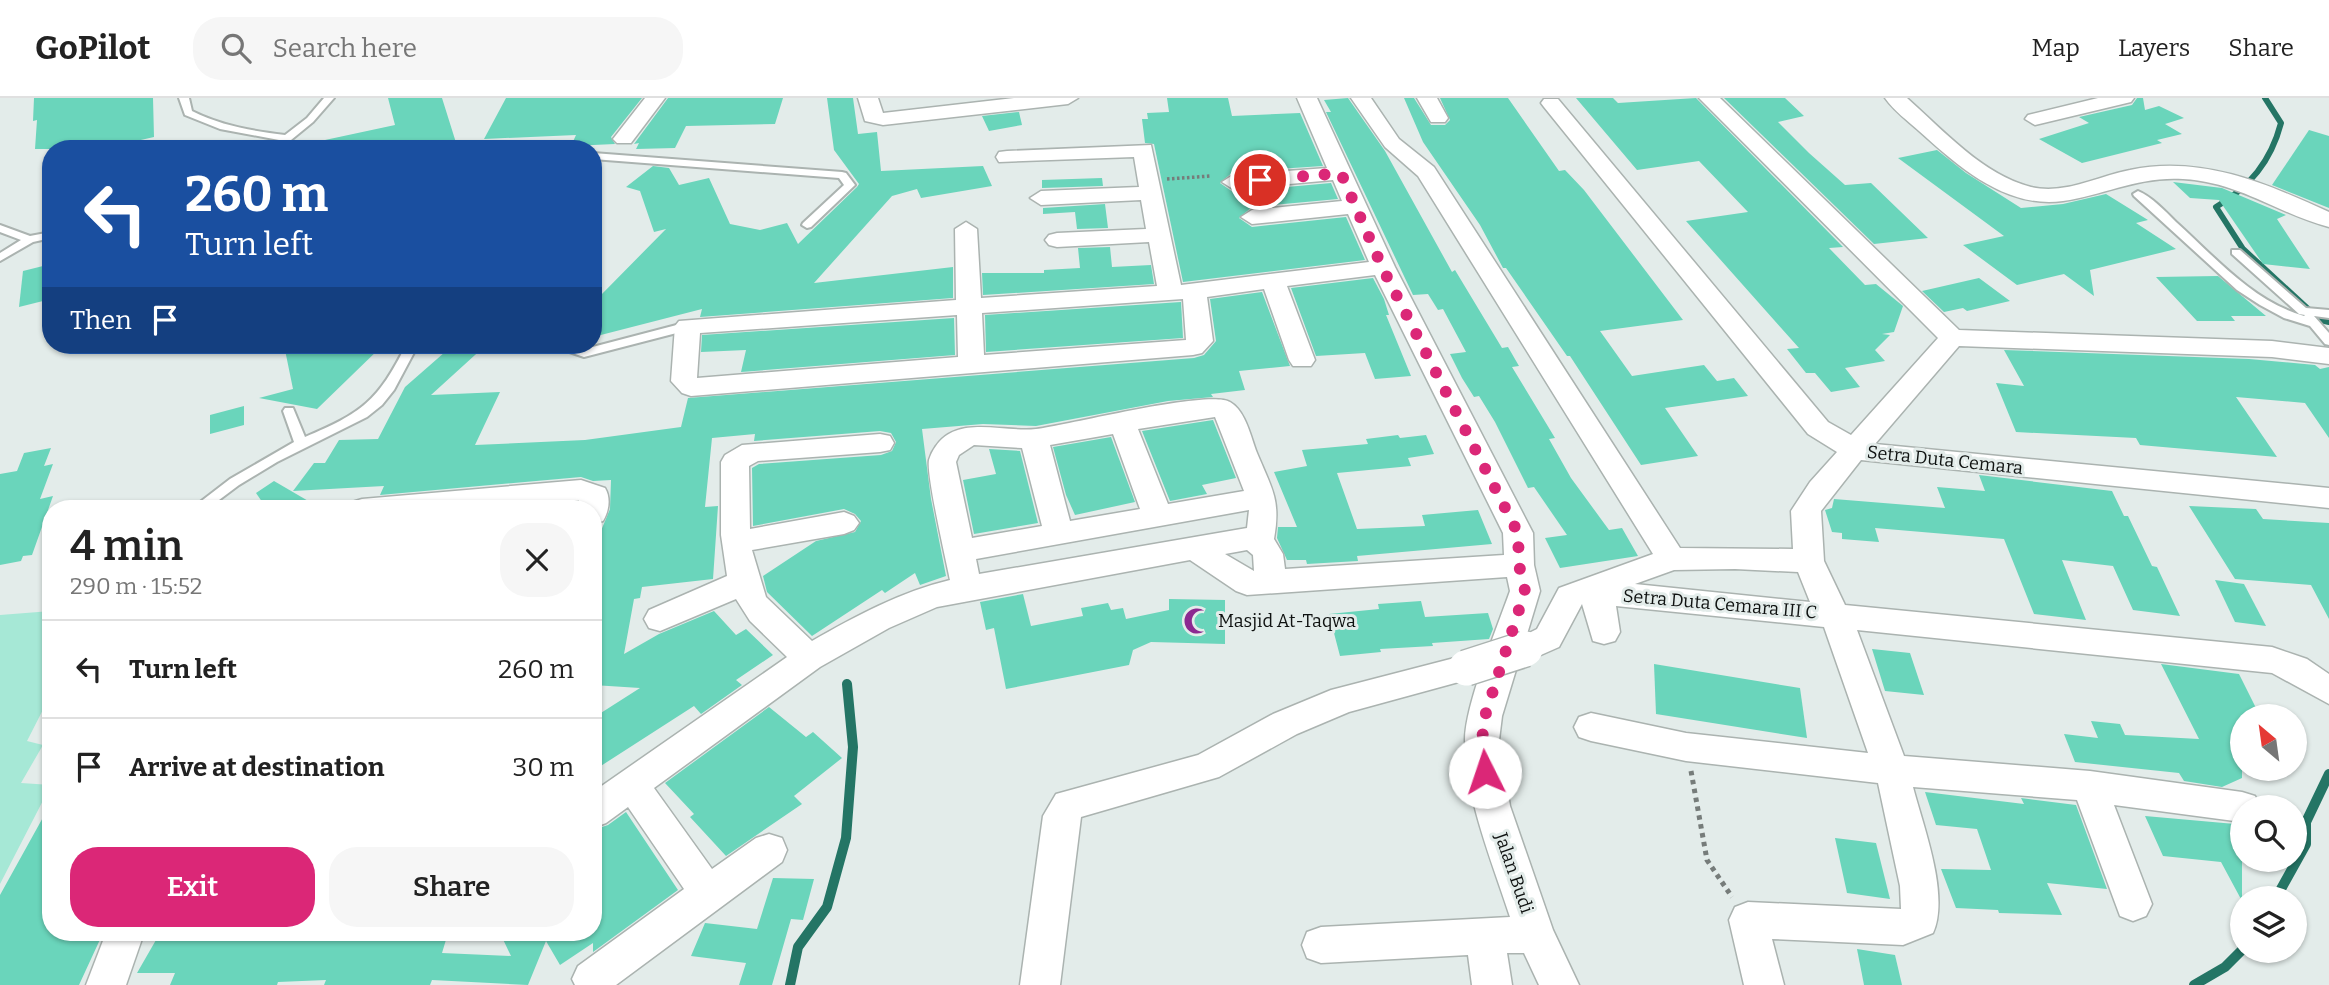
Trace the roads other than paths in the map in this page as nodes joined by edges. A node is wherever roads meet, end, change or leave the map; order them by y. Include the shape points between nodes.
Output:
1 (184, 98) edge
2 (329, 98) edge
3 (655, 98) edge
4 (869, 98) edge
5 (1068, 98) edge
6 (1307, 98) edge
7 (1361, 98) edge
8 (1427, 98) edge
9 (1709, 98) edge
10 (1895, 98) edge
11 (2124, 98) edge
12 (1551, 103) dead end
13 (1438, 118) dead end
14 (2035, 119) dead end
15 (287, 138) junction
16 (624, 139) dead end
17 (285, 140) edge
18 (602, 157) edge
19 (1007, 158) dead end
20 (1341, 173) junction
21 (1233, 182) dead end
22 (2138, 194) dead end
23 (1152, 195) junction
24 (1355, 206) junction
25 (1044, 208) dead end
26 (1252, 217) dead end
27 (2329, 220) edge
28 (807, 225) dead end
29 (0, 228) edge
30 (966, 229) dead end
31 (1160, 235) junction
32 (42, 236) edge
33 (29, 240) junction
34 (1057, 240) dead end
35 (2236, 252) dead end
36 (0, 258) edge
37 (1382, 267) junction
38 (1273, 281) junction
39 (1182, 291) junction
40 (970, 305) junction
41 (2303, 311) junction
42 (2329, 314) edge
43 (2314, 323) junction
44 (688, 326) junction
45 (1952, 338) junction
46 (2329, 341) edge
47 (602, 348) edge
48 (408, 354) edge
49 (2329, 356) edge
50 (1302, 360) dead end
51 (971, 363) junction
52 (289, 411) dead end
53 (1123, 425) junction
54 (1034, 439) junction
55 (880, 443) dead end
56 (301, 444) junction
57 (1853, 449) junction
58 (1261, 498) junction
59 (2329, 498) edge
60 (209, 500) edge
61 (466, 500) edge
62 (594, 500) edge
63 (1158, 517) junction
64 (844, 523) dead end
65 (1059, 534) junction
66 (1259, 541) junction
67 (737, 542) junction
68 (1194, 548) junction
69 (961, 551) junction
70 (1672, 559) junction
71 (1809, 561) junction
72 (1519, 565) junction
73 (744, 582) junction
74 (1268, 582) junction
75 (967, 589) junction
76 (1835, 615) junction
77 (660, 619) dead end
78 (1604, 632) dead end
79 (809, 658) junction
80 (2329, 691) edge
81 (1591, 727) dead end
82 (1892, 770) junction
83 (633, 786) junction
84 (2090, 786) junction
85 (2230, 805) edge
86 (602, 806) edge
87 (769, 850) dead end
88 (708, 893) junction
89 (2133, 904) dead end
90 (1535, 934) junction
91 (1485, 937) junction
92 (122, 941) edge
93 (1321, 945) dead end
94 (592, 979) dead end
95 (106, 985) edge
96 (1040, 985) edge
97 (1492, 985) edge
98 (1559, 985) edge
99 (1764, 985) edge

1 - 15 lane via 188,113 209,124
2 - 15 lane
3 - 16 street
4 - 5 street via 875,119
6 - 20 street, Jalan Budi
7 - 70 street via 1392,143 1426,172
8 - 13 street
9 - 45 street
10 - 27 street via 1978,167 2024,192 2060,195 2132,176 2200,173 2248,183
11 - 14 street
12 - 57 street, Setra Duta Cemara via 1818,428
15 - 17 lane
18 - 28 lane via 842,176 850,185
19 - 23 street via 1143,150
20 - 21 street
20 - 24 street, Jalan Budi
22 - 43 lane via 2251,295 2284,315
23 - 25 street
23 - 31 street
24 - 26 street
24 - 37 street, Jalan Budi
29 - 33 lane
30 - 40 street
31 - 34 street
31 - 39 street
32 - 33 lane
33 - 36 lane
35 - 41 lane
37 - 38 street
37 - 72 street, Jalan Budi via 1518,533
38 - 39 street
38 - 50 street
39 - 40 street
39 - 51 street via 1200,341 1193,347
40 - 44 street
40 - 51 street
41 - 42 lane
41 - 43 lane
43 - 46 lane
44 - 47 lane
44 - 51 street via 684,381 691,387
45 - 49 street via 2272,349
45 - 57 street
48 - 56 lane via 391,387 372,408
52 - 56 lane
53 - 54 street
53 - 58 street via 1221,408 1229,416
53 - 63 street
54 - 65 street
54 - 69 street via 974,436 947,450 942,462
55 - 67 street via 742,455 735,462
56 - 60 lane
57 - 59 street, Setra Duta Cemara via 1896,457
57 - 71 street via 1807,511
58 - 63 street
58 - 66 street via 1264,513
61 - 62 street via 581,490 595,495
63 - 65 street
64 - 67 street
65 - 69 street
66 - 68 street
66 - 74 street via 1272,562
67 - 73 street
68 - 74 street via 1247,583
68 - 75 street
69 - 75 street
70 - 71 street
70 - 96 street, bridge via 1570,596 1548,638 1525,649 1343,700 1285,724 1207,767 1069,805 1061,816
71 - 76 street
72 - 74 street
72 - 90 street, Jalan Budi via 1525,591 1485,716 1482,740 1492,806
73 - 77 street
73 - 79 street via 756,606
75 - 79 street via 930,597 878,619
76 - 78 street, Setra Duta Cemara III C via 1614,594 1597,601
76 - 80 street via 2272,660 2296,668
76 - 82 street
79 - 83 street
81 - 82 street via 1686,747
82 - 84 street
82 - 99 street via 1919,886 1920,920 1903,927 1748,920
83 - 86 street
83 - 88 street
84 - 85 street
84 - 89 street
87 - 88 street
88 - 94 street
90 - 91 street
90 - 98 street, Jalan Budi
91 - 93 street
91 - 97 street
92 - 95 street

